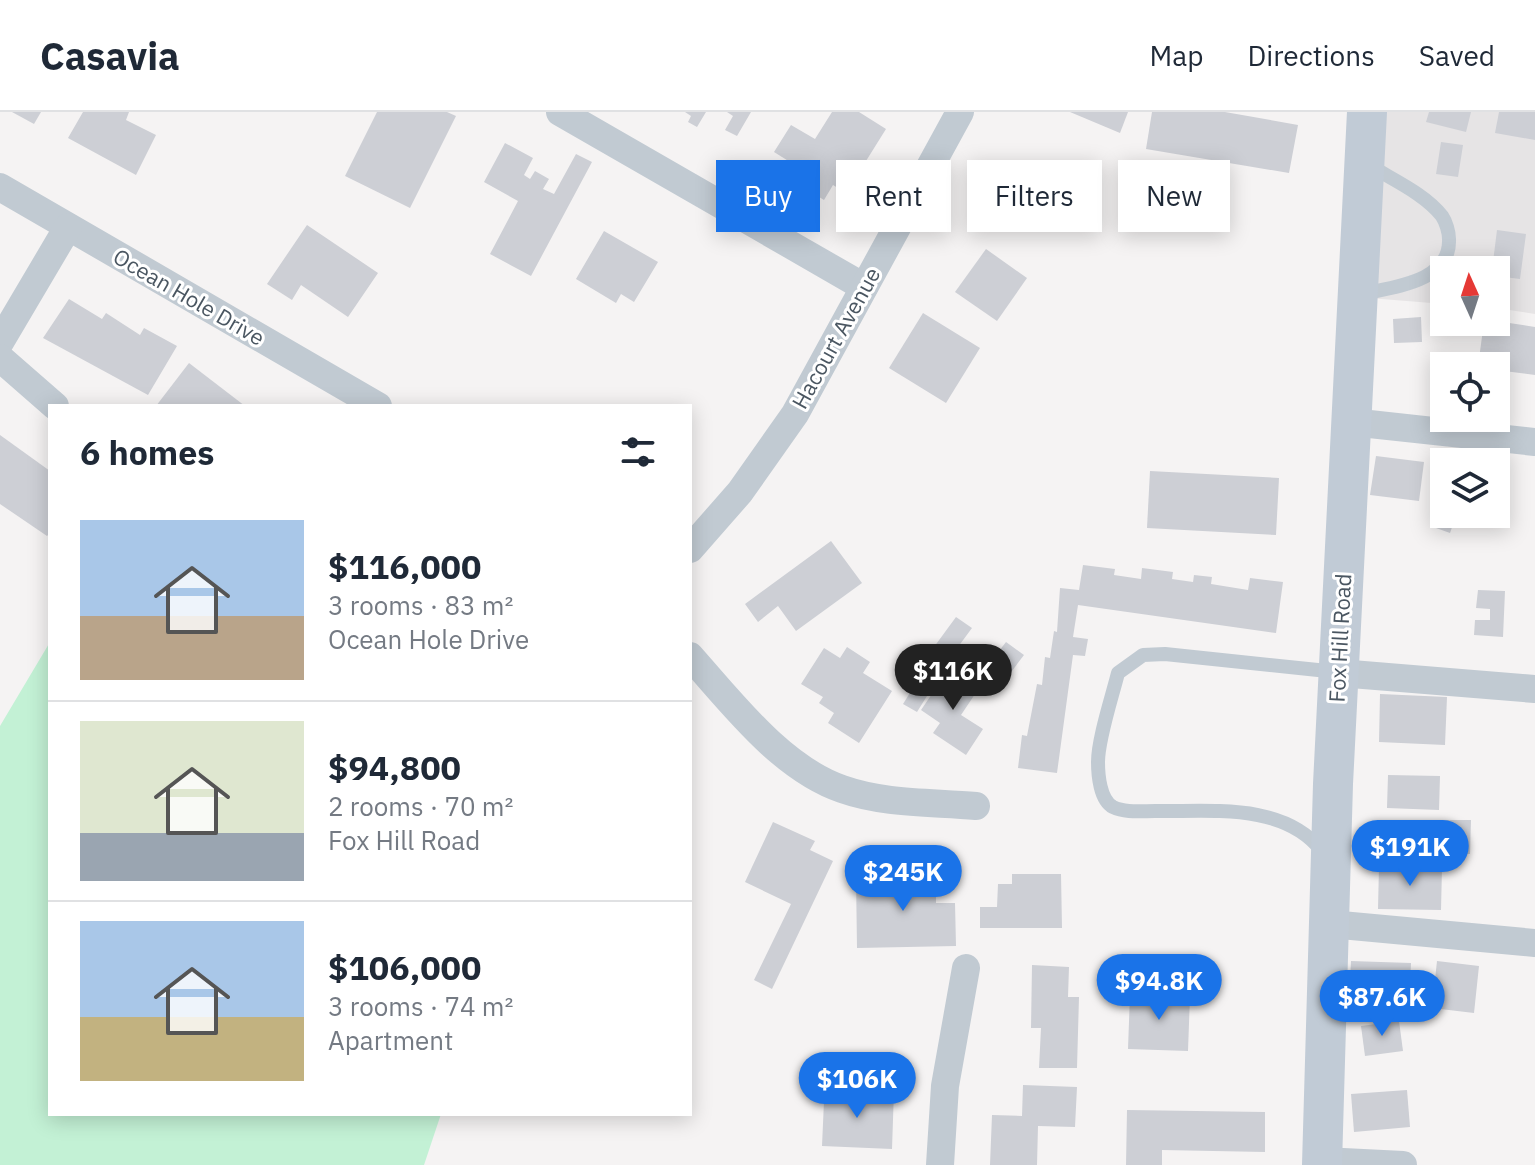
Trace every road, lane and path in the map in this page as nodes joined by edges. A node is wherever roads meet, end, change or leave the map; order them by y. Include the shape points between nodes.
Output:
1 (560, 112) edge
2 (960, 112) edge
3 (1367, 112) edge
4 (1365, 162) junction
5 (0, 187) edge
6 (68, 227) junction
7 (864, 287) junction
8 (1358, 295) junction
9 (0, 342) edge
10 (0, 358) edge
11 (53, 404) edge
12 (375, 404) edge
13 (1351, 422) junction
14 (1535, 442) edge
15 (692, 547) edge
16 (692, 658) edge
17 (1339, 673) junction
18 (1535, 689) edge
19 (976, 806) dead end
20 (1331, 863) junction
21 (1330, 924) junction
22 (1535, 943) edge
23 (966, 968) dead end
24 (1322, 1163) edge
25 (940, 1165) edge
26 (1403, 1165) edge

1 - 7 street
2 - 7 street, Hacourt Avenue
3 - 4 main road, Fox Hill Road
4 - 8 main road, Fox Hill Road
4 - 8 lane via 1442,216 1450,251 1426,277
5 - 6 street, Ocean Hole Drive
6 - 9 street
6 - 12 street, Ocean Hole Drive
7 - 15 street, Hacourt Avenue via 795,414 740,492
8 - 13 main road, Fox Hill Road
10 - 11 street
13 - 14 street
13 - 17 main road, Fox Hill Road
16 - 19 street via 805,772 842,789 886,799
17 - 18 street
17 - 20 main road, Fox Hill Road
17 - 20 lane via 1143,655 1118,673 1098,761 1105,801 1113,807 1132,812 1231,810 1263,817 1312,838
20 - 21 main road, Fox Hill Road
21 - 22 street
21 - 24 main road, Fox Hill Road
23 - 25 street via 945,1086
24 - 26 street

